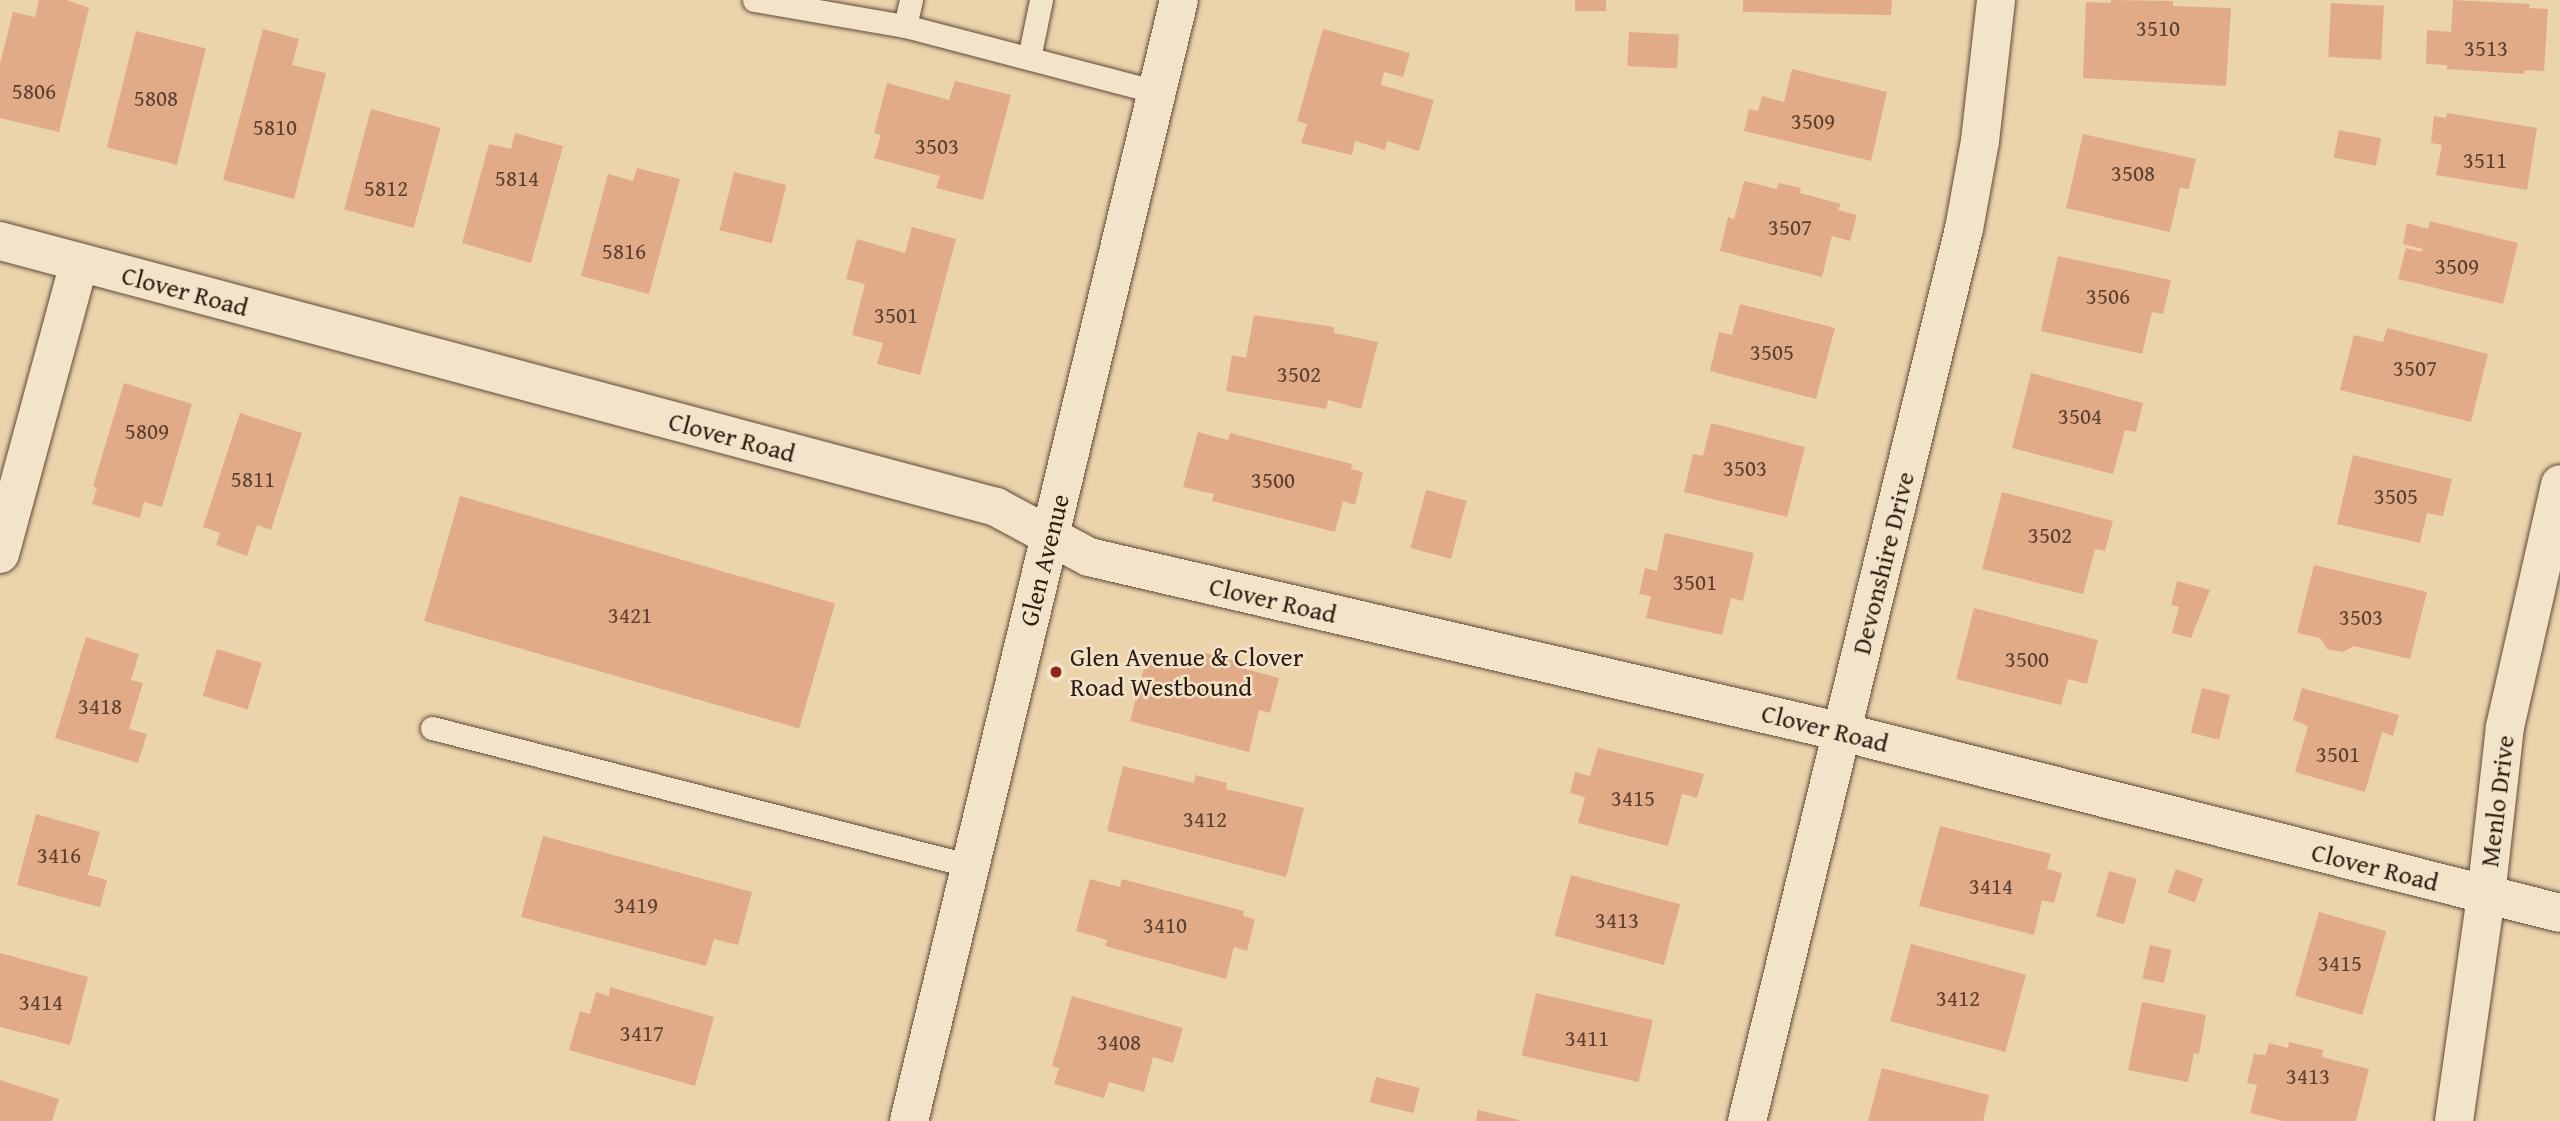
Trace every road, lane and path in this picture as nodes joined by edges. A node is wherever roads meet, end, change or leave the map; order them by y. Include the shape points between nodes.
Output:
1 (754, 0) edge
2 (911, 0) edge
3 (1041, 0) edge
4 (1179, 0) edge
5 (1996, 0) edge
6 (905, 26) junction
7 (1029, 58) junction
8 (1157, 92) junction
9 (0, 242) edge
10 (79, 263) junction
11 (2560, 484) edge
12 (1050, 535) junction
13 (0, 554) edge
14 (432, 728) dead end
15 (1842, 732) junction
16 (971, 866) junction
17 (2486, 896) junction
18 (2560, 913) edge
19 (909, 1121) edge
20 (1747, 1121) edge
21 (2454, 1121) edge

1 - 6 lane
2 - 6 lane
3 - 7 lane
4 - 8 street, Glen Avenue
5 - 15 street, Devonshire Drive via 1980,141 1964,229
6 - 7 lane
7 - 8 lane
8 - 12 street, Glen Avenue
9 - 10 street, Clover Road
10 - 12 street, Clover Road via 996,507
10 - 13 street
11 - 17 street, Menlo Drive via 2505,727
12 - 15 street, Clover Road via 1089,557
12 - 16 street, Glen Avenue
14 - 16 lane
15 - 17 street, Clover Road
15 - 20 street, Devonshire Drive
16 - 19 street, Glen Avenue
17 - 18 street, Clover Road
17 - 21 street, Menlo Drive

